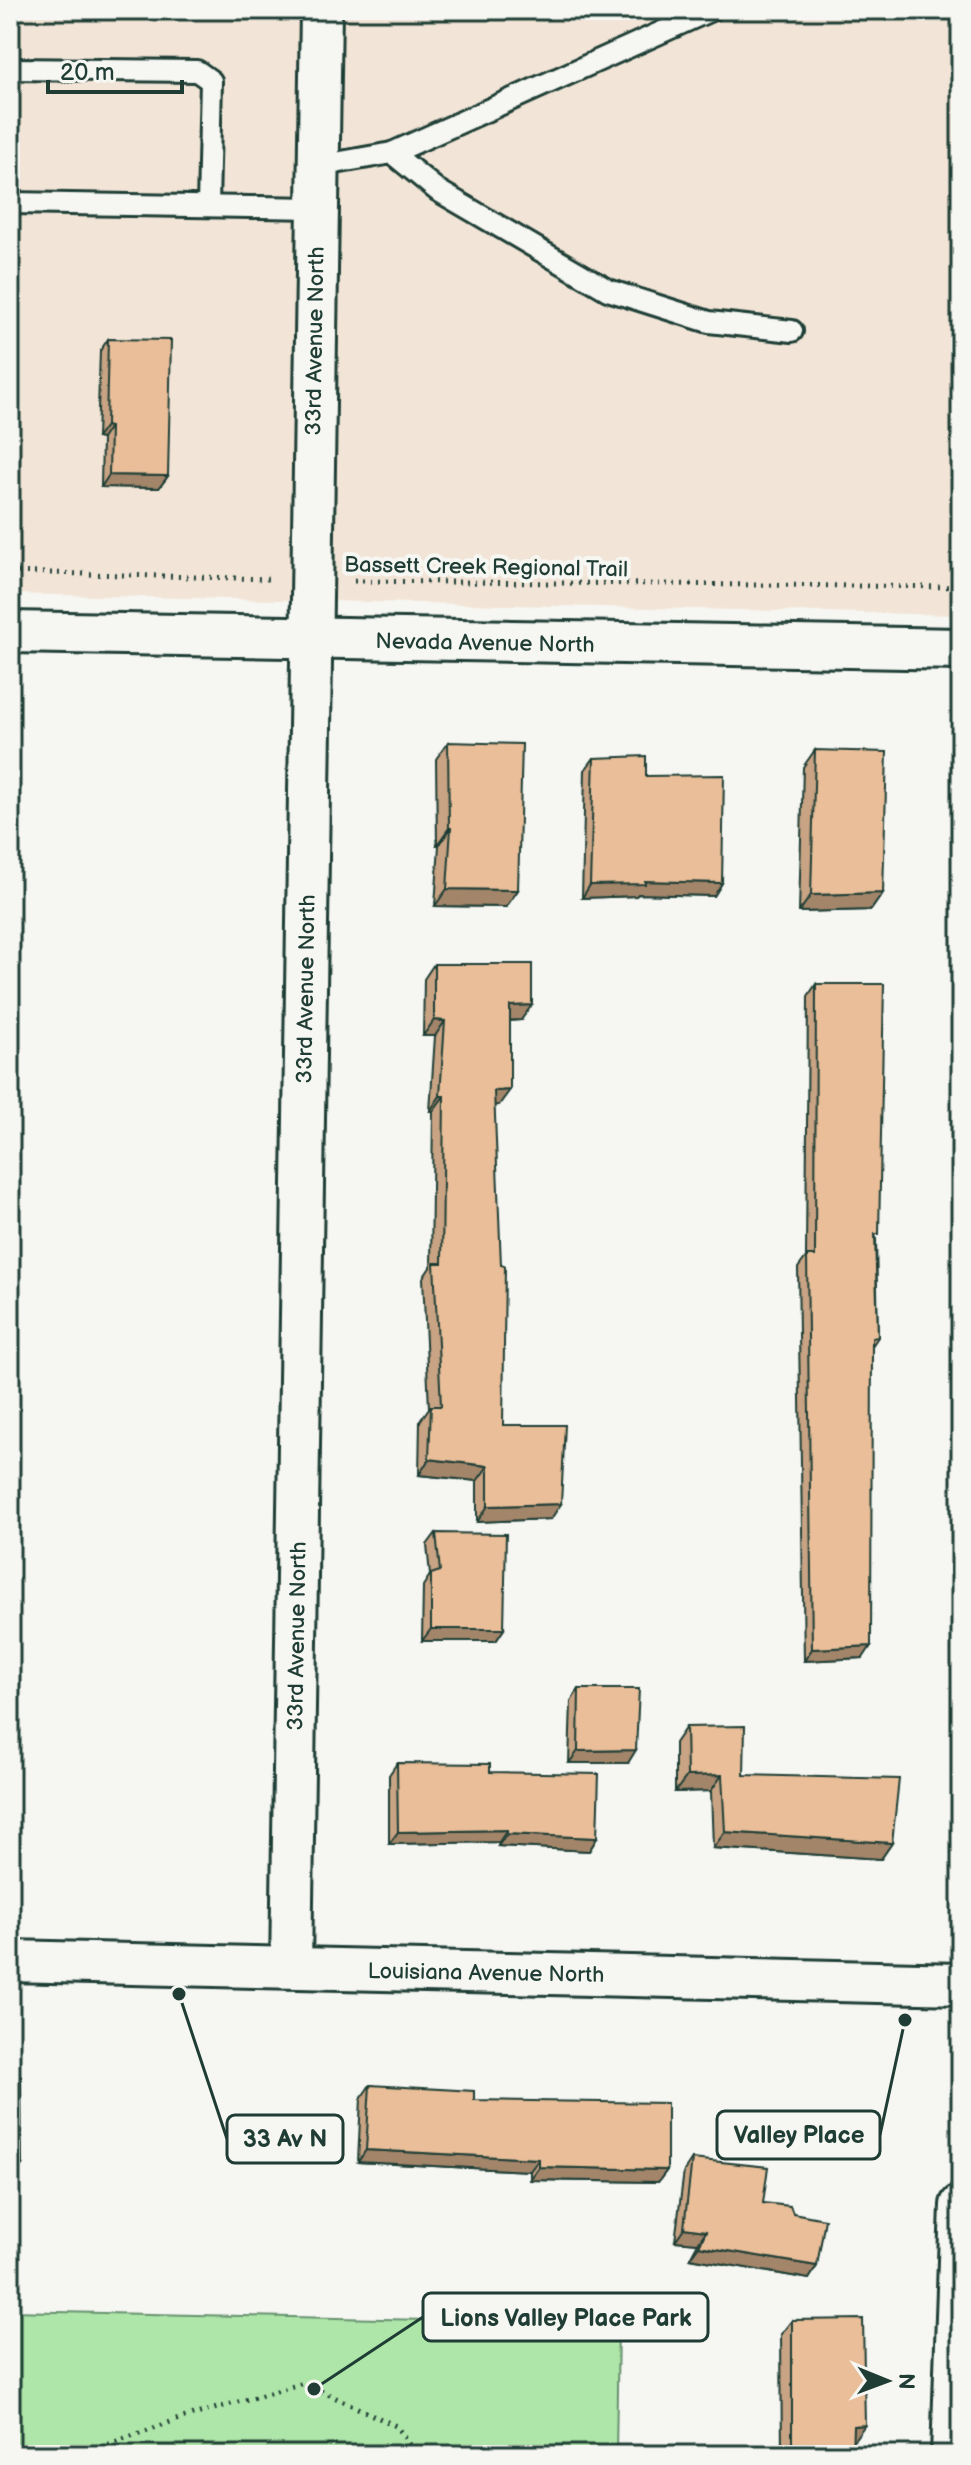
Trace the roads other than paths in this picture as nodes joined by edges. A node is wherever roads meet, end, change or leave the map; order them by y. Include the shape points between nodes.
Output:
1 (321, 10) edge
2 (711, 10) edge
3 (10, 69) edge
4 (392, 153) junction
5 (318, 166) junction
6 (10, 203) edge
7 (208, 205) junction
8 (316, 208) junction
9 (792, 331) dead end
10 (10, 632) edge
11 (310, 639) junction
12 (961, 649) edge
13 (10, 1961) edge
14 (291, 1967) junction
15 (961, 1984) edge
16 (961, 2205) edge
17 (952, 2455) edge

1 - 5 street, 33rd Avenue North
2 - 4 lane
3 - 7 lane via 197,71 211,81
4 - 5 lane
4 - 9 lane via 437,190 608,290 709,322
5 - 8 street, 33rd Avenue North
6 - 7 lane
7 - 8 lane
8 - 11 street, 33rd Avenue North
10 - 11 street, Nevada Avenue North
11 - 12 street, Nevada Avenue North
11 - 14 street, 33rd Avenue North
13 - 14 street, Louisiana Avenue North
14 - 15 street, Louisiana Avenue North
16 - 17 street

